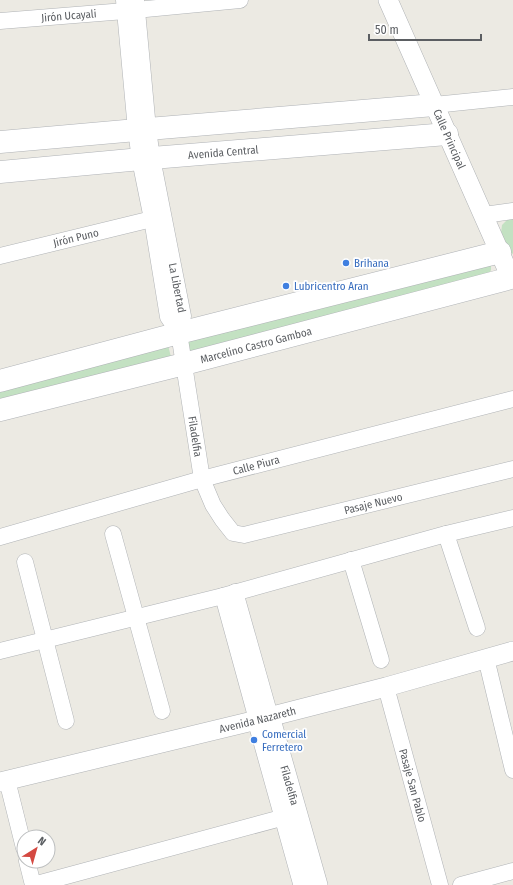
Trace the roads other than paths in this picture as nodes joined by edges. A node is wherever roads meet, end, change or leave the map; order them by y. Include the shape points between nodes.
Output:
1 (240, 0) edge
2 (388, 0) edge
3 (131, 5) edge
4 (0, 21) edge
5 (513, 97) edge
6 (434, 105) junction
7 (142, 129) junction
8 (447, 134) junction
9 (0, 142) edge
10 (146, 159) junction
11 (0, 172) edge
12 (513, 211) edge
13 (484, 215) junction
14 (152, 219) junction
15 (500, 252) junction
16 (0, 256) edge
17 (512, 278) edge
18 (179, 333) junction
19 (184, 364) junction
20 (0, 381) edge
21 (513, 399) edge
22 (0, 410) edge
23 (513, 468) edge
24 (202, 479) junction
25 (513, 518) edge
26 (233, 533) joint
27 (113, 534) dead end
28 (446, 534) junction
29 (0, 537) edge
30 (351, 560) junction
31 (25, 562) dead end
32 (229, 594) junction
33 (136, 617) junction
34 (477, 628) dead end
35 (45, 640) junction
36 (513, 651) edge
37 (0, 652) edge
38 (486, 658) junction
39 (381, 660) dead end
40 (386, 687) junction
41 (162, 711) dead end
42 (264, 718) junction
43 (66, 721) dead end
44 (513, 770) edge
45 (3, 782) edge
46 (291, 815) junction
47 (18, 829) edge
48 (29, 869) edge
49 (513, 871) edge
50 (33, 885) edge
51 (303, 885) edge
52 (318, 885) edge
53 (440, 885) edge
54 (461, 885) edge

1 - 3 street, Jirón Ucayali
2 - 6 street, Calle Principal
3 - 4 street, Jirón Ucayali
3 - 7 street, La Libertad
5 - 6 street
6 - 7 main road
6 - 8 street, Calle Principal
7 - 9 main road
7 - 10 street, La Libertad
8 - 10 main road, Avenida Central
8 - 13 street, Calle Principal
10 - 11 main road, Avenida Central
10 - 14 street, La Libertad
10 - 18 street, La Libertad via 183,316
12 - 13 street
13 - 15 street, Calle Principal
14 - 16 street, Jirón Puno
14 - 18 street, La Libertad via 168,318
15 - 17 street, Calle Principal
15 - 18 main road
17 - 19 main road, Marcelino Castro Gamboa
18 - 19 street, Filadelfia
18 - 20 main road
19 - 22 main road, Marcelino Castro Gamboa
19 - 24 street, Filadelfia
21 - 24 street, Calle Piura
23 - 26 street, Pasaje Nuevo via 244,535
24 - 26 street, Filadelfia via 213,505
24 - 29 street, Calle Piura
25 - 28 street
27 - 33 street
28 - 30 street
28 - 34 street
30 - 32 street
30 - 39 street
31 - 35 street
32 - 33 street
32 - 42 street, Filadelfia
33 - 35 street
33 - 41 street
35 - 37 street
35 - 43 street
36 - 38 street, Avenida Nazareth
38 - 40 street, Avenida Nazareth
38 - 44 street
40 - 42 street, Avenida Nazareth
40 - 53 street, Pasaje San Pablo
42 - 45 street, Avenida Nazareth
42 - 46 street, Filadelfia
45 - 47 street
46 - 50 street
46 - 51 street, Filadelfia
46 - 52 street, Filadelfia
48 - 50 street
49 - 54 street

